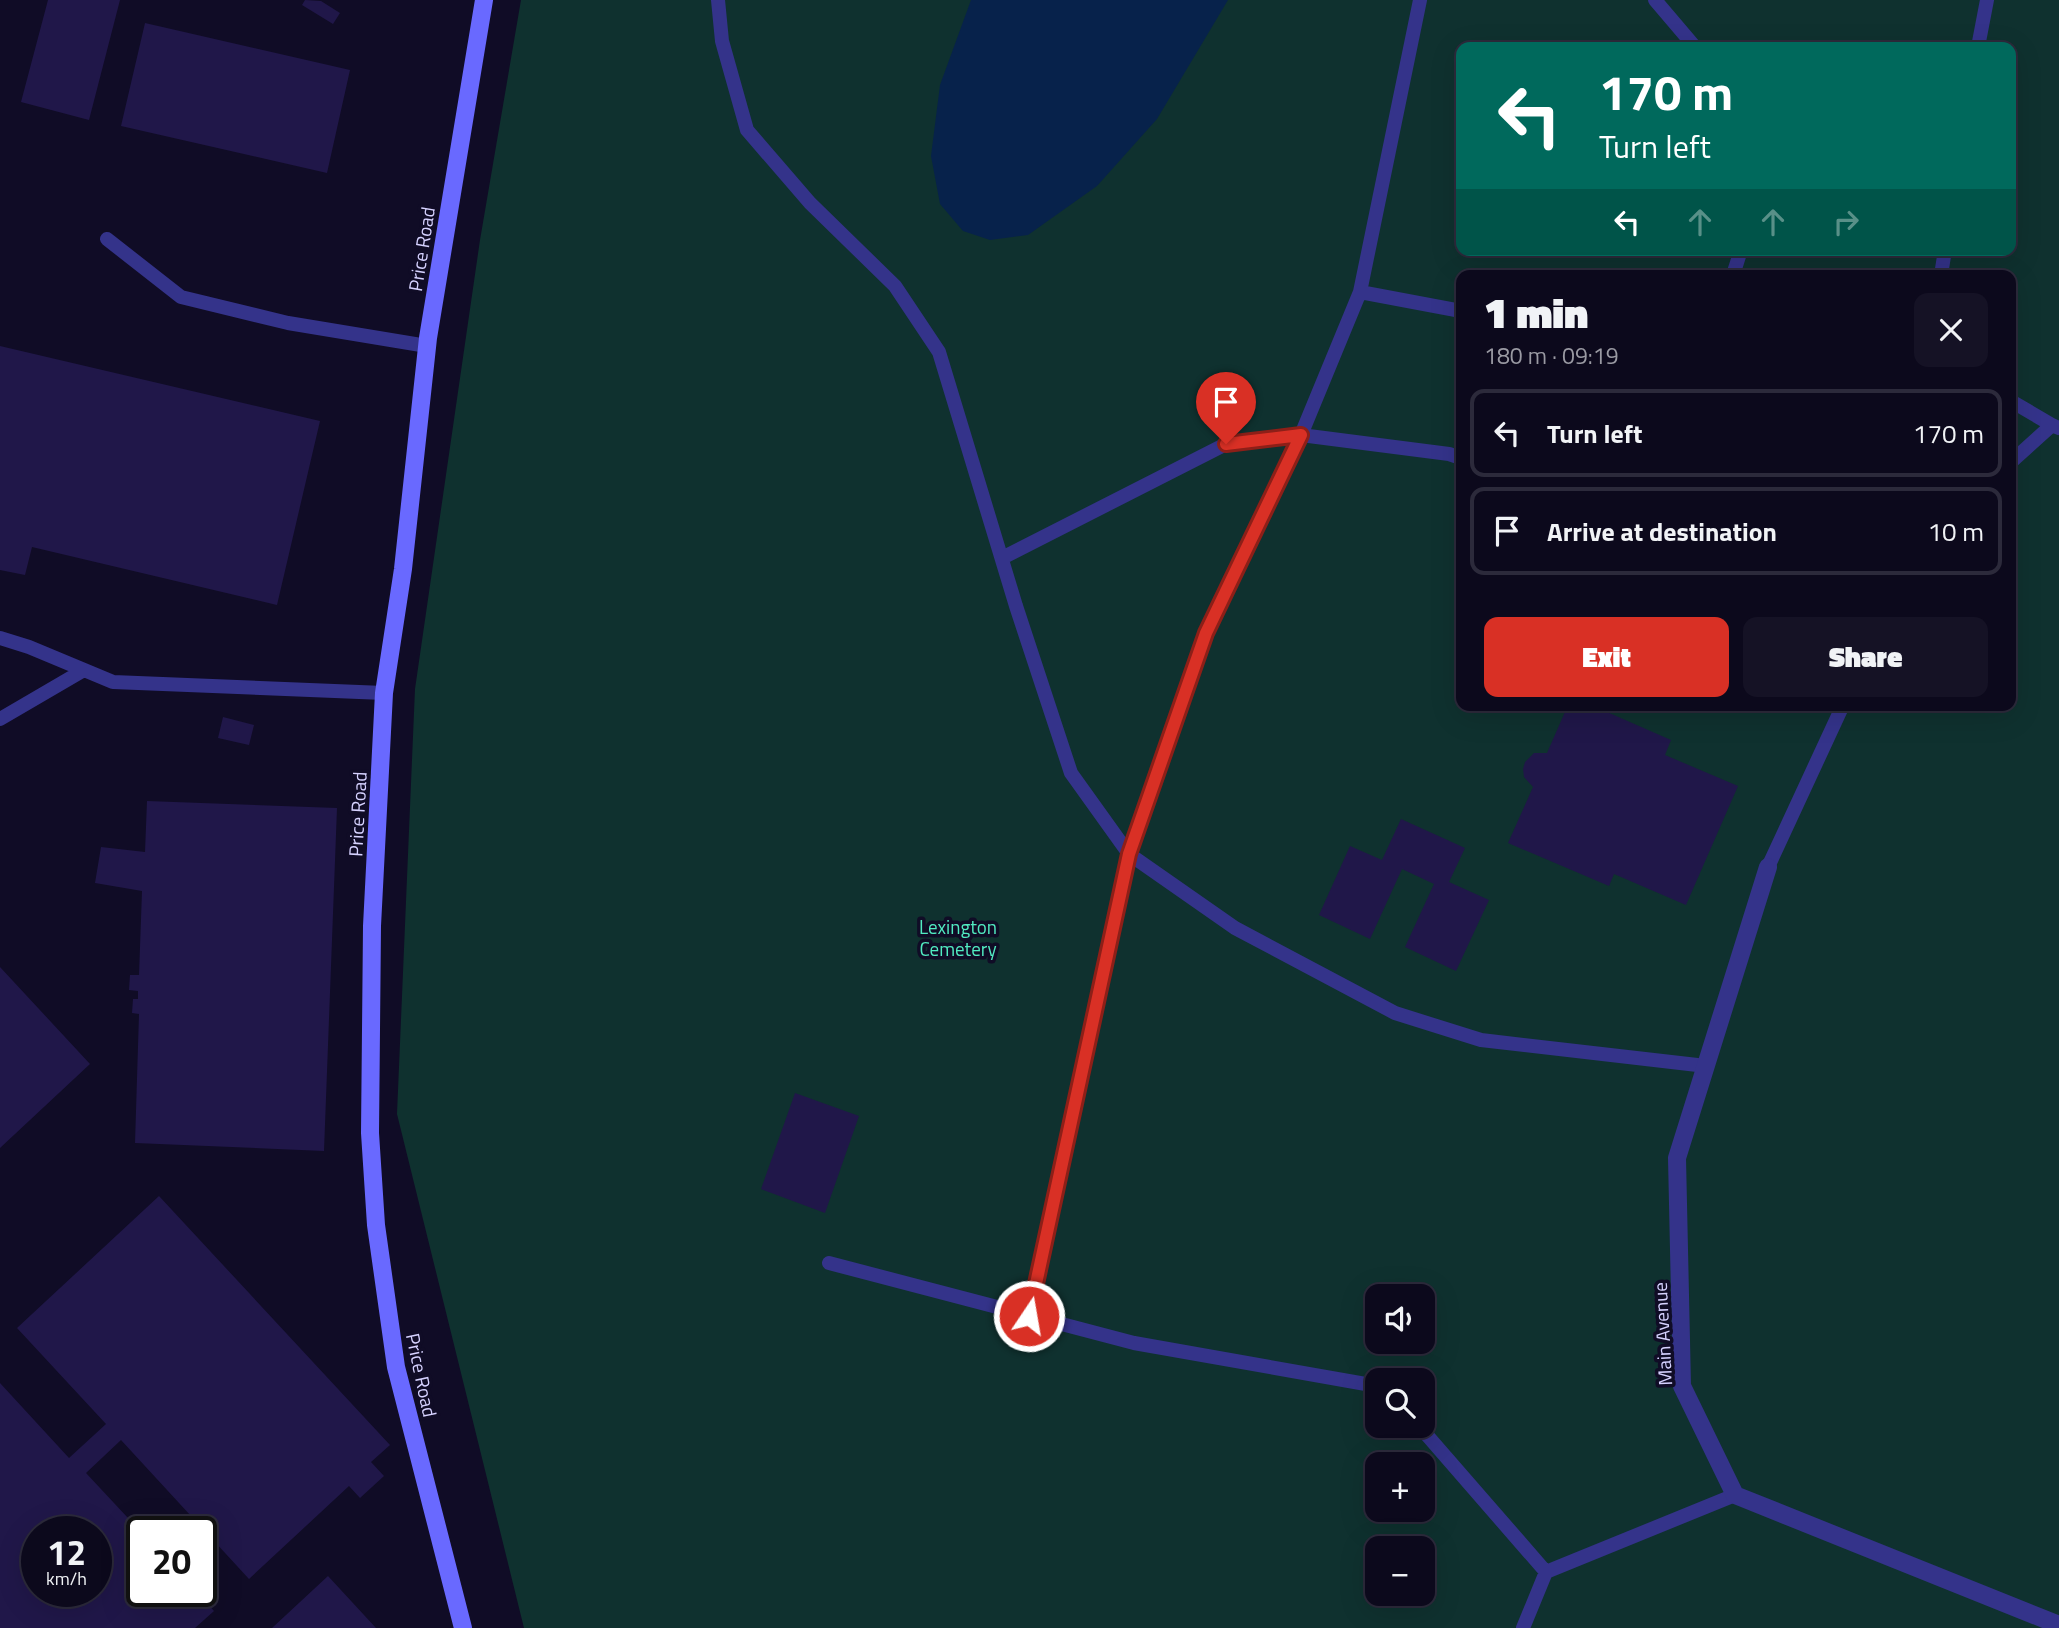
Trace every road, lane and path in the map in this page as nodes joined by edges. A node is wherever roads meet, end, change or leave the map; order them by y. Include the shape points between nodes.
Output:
1 (484, 0) edge
2 (718, 0) edge
3 (1420, 0) edge
4 (1655, 0) edge
5 (1987, 0) edge
6 (1691, 42) edge
7 (1979, 42) edge
8 (107, 239) dead end
9 (1360, 292) junction
10 (1456, 310) edge
11 (427, 346) junction
12 (2016, 404) edge
13 (2055, 427) edge
14 (1301, 435) junction
15 (1456, 456) edge
16 (2016, 458) edge
17 (1002, 558) junction
18 (0, 638) edge
19 (84, 670) junction
20 (384, 693) junction
21 (1840, 711) edge
22 (0, 719) edge
23 (1129, 854) junction
24 (1768, 867) joint
25 (1706, 1066) junction
26 (829, 1263) dead end
27 (1029, 1316) junction
28 (1365, 1384) edge
29 (1429, 1438) edge
30 (1735, 1494) junction
31 (1546, 1572) junction
32 (2059, 1625) edge
33 (463, 1628) edge
34 (1523, 1628) edge

1 - 11 street, Price Road
2 - 17 lane via 722,41 747,130 810,203 895,286 939,352
3 - 9 lane
4 - 6 lane
5 - 7 lane
8 - 11 lane via 181,297 288,323
9 - 10 lane
9 - 14 lane
11 - 20 street, Price Road via 403,569
12 - 13 lane
13 - 16 lane
14 - 15 lane
14 - 17 lane via 1226,444
14 - 23 lane via 1206,633
17 - 23 lane via 1071,773
18 - 19 lane
19 - 20 lane via 113,682
19 - 22 lane
20 - 33 street, Price Road via 372,926 370,1133 376,1225 396,1367
21 - 24 lane
23 - 25 lane via 1235,928 1395,1013 1481,1040
23 - 27 lane
24 - 25 street, Main Avenue
25 - 30 street, Main Avenue via 1677,1158 1682,1386
26 - 27 lane
27 - 28 lane via 1134,1343
29 - 31 lane
30 - 31 lane
30 - 32 street
31 - 34 lane

